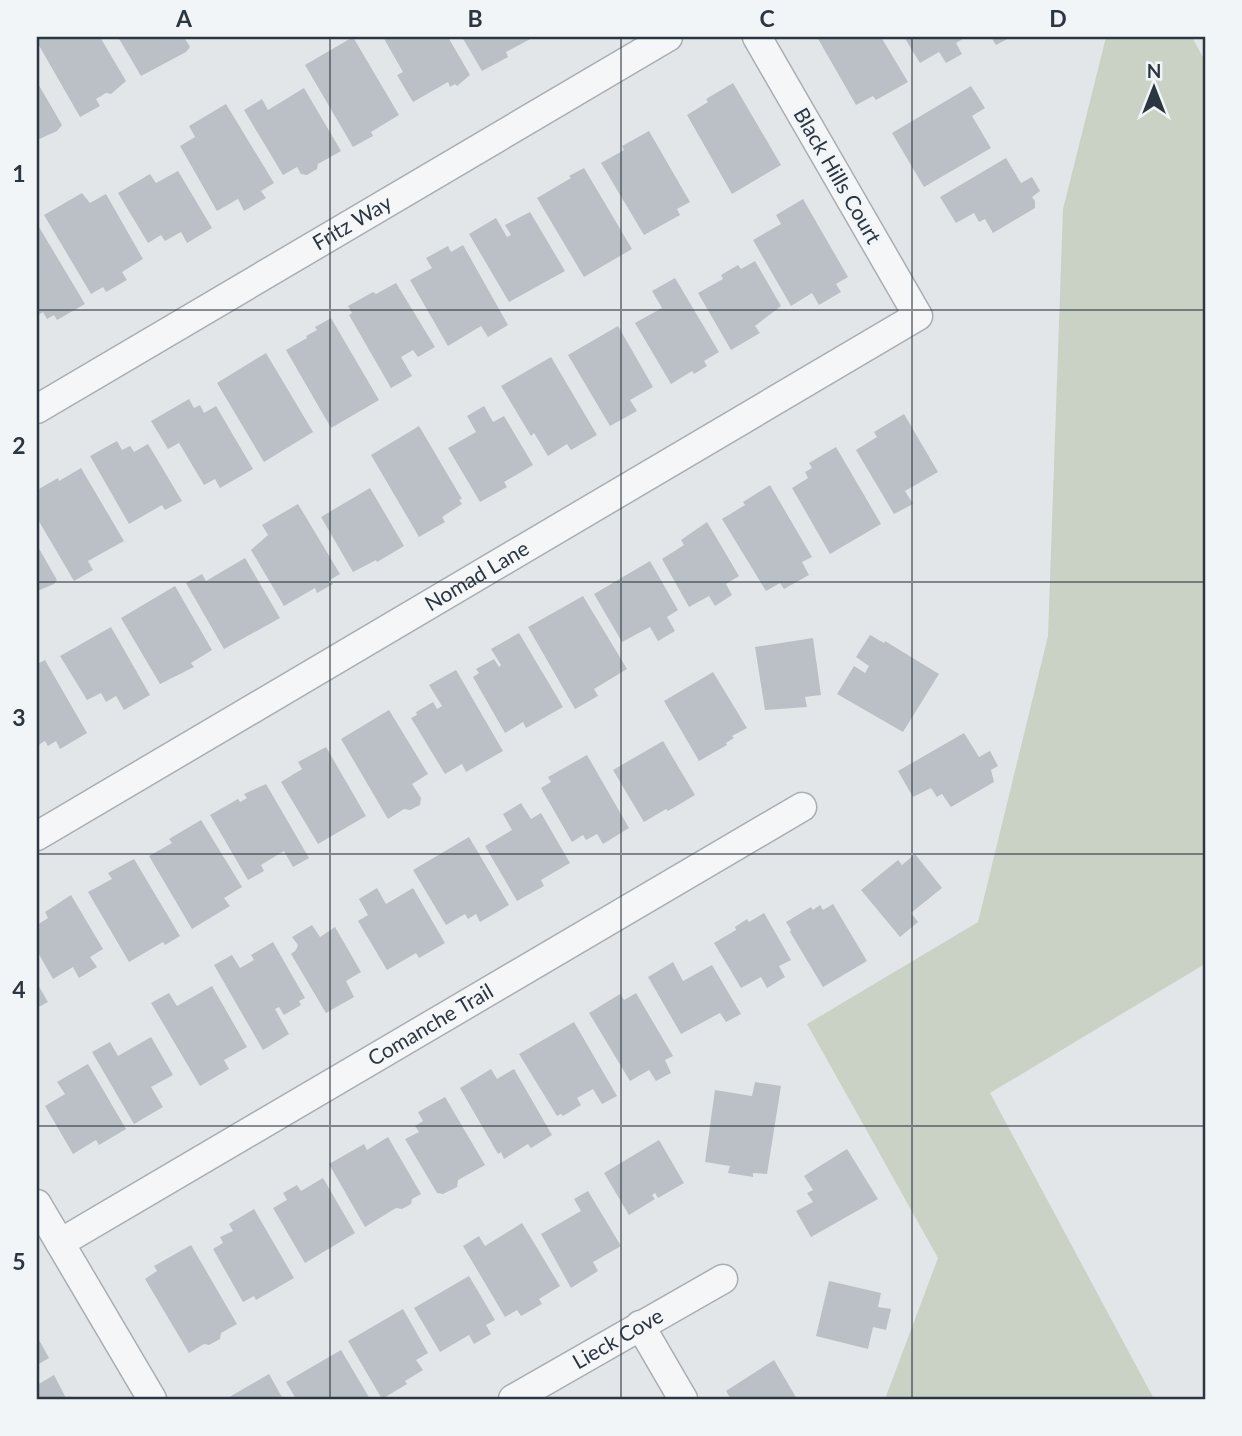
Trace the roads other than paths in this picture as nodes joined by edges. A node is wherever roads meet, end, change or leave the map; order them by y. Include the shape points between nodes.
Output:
1 (668, 37) edge
2 (757, 37) edge
3 (918, 316) joint
4 (37, 409) edge
5 (802, 807) dead end
6 (37, 836) edge
7 (37, 1204) edge
8 (60, 1243) junction
9 (723, 1279) dead end
10 (640, 1325) junction
11 (152, 1399) edge
12 (513, 1399) edge
13 (683, 1399) edge

1 - 4 street, Fritz Way
2 - 3 street, Black Hills Court
3 - 6 street, Nomad Lane
5 - 8 street, Comanche Trail
7 - 8 street
8 - 11 street
9 - 10 street, Lieck Cove
10 - 12 street, Lieck Cove
10 - 13 street

